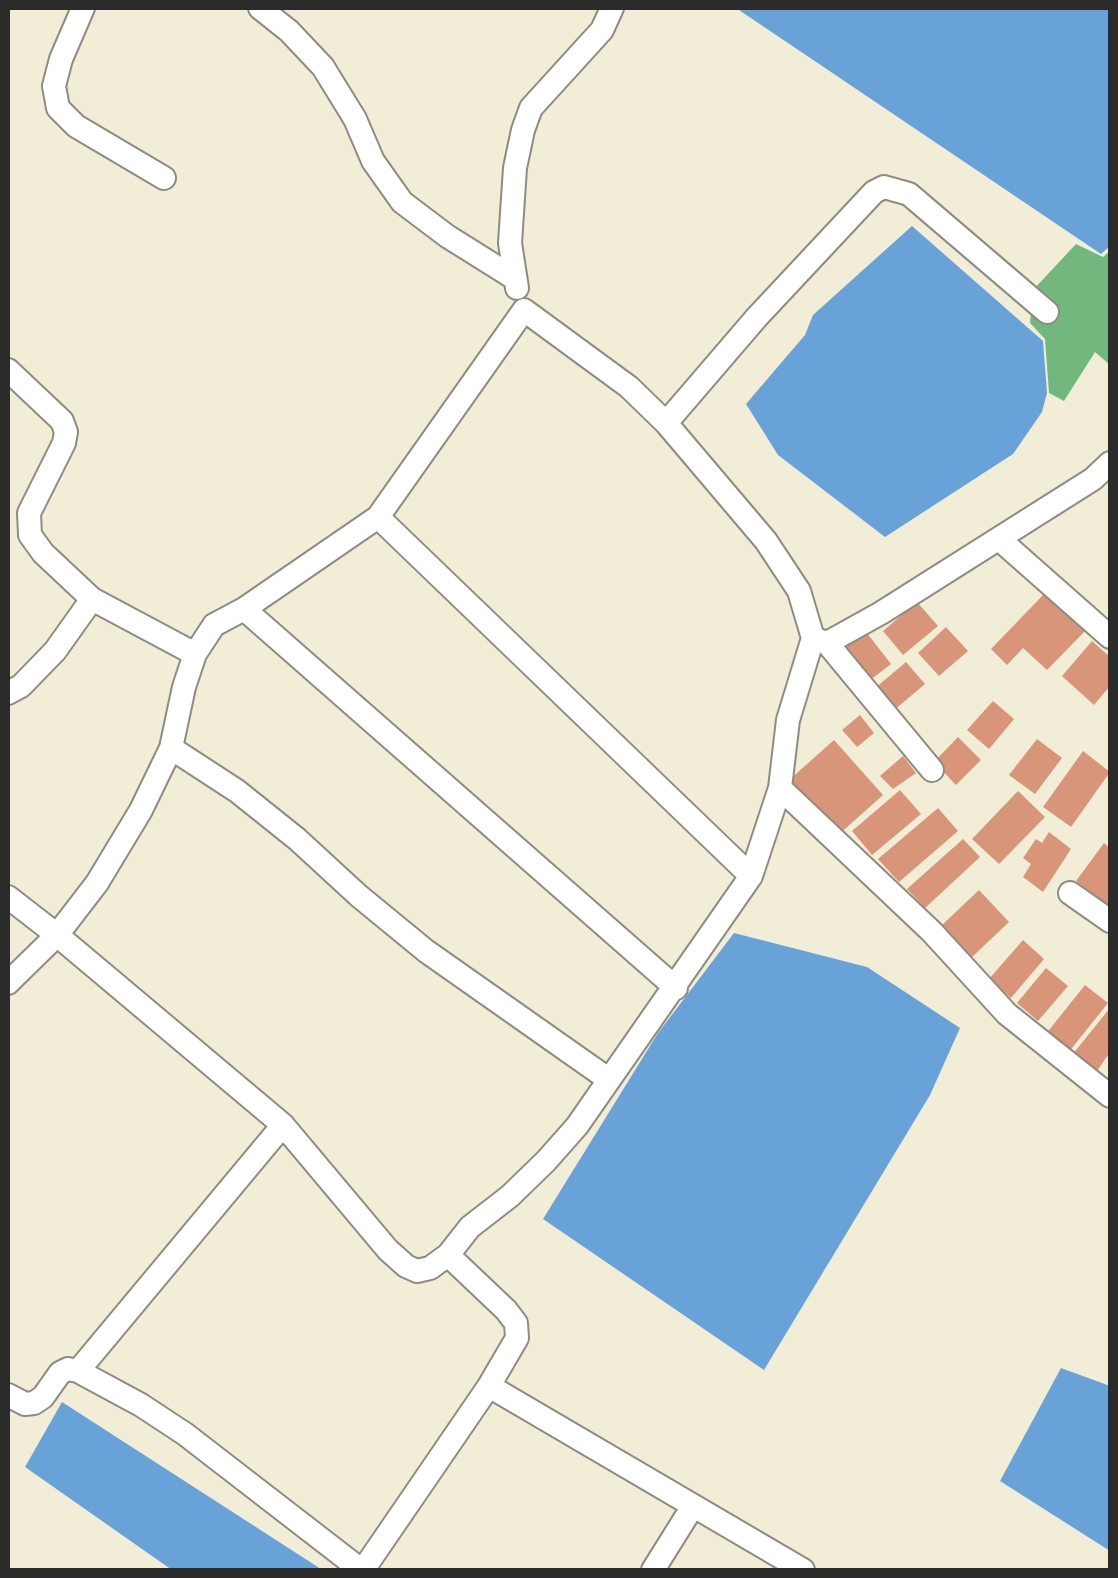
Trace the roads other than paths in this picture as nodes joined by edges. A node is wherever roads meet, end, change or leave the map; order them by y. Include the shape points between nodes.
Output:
1 (83, 8) edge
2 (260, 8) edge
3 (612, 8) edge
4 (164, 178) dead end
5 (514, 278) junction
6 (524, 310) junction
7 (1047, 312) dead end
8 (8, 370) edge
9 (666, 423) junction
10 (1110, 463) edge
11 (378, 517) junction
12 (999, 540) junction
13 (92, 599) junction
14 (244, 609) junction
15 (1110, 637) edge
16 (820, 640) junction
17 (195, 654) junction
18 (8, 693) edge
19 (172, 748) junction
20 (932, 770) dead end
21 (780, 788) junction
22 (751, 876) junction
23 (1070, 893) dead end
24 (8, 898) edge
25 (1110, 922) edge
26 (57, 935) junction
27 (8, 983) edge
28 (676, 988) junction
29 (608, 1079) junction
30 (1110, 1096) edge
31 (283, 1124) junction
32 (448, 1255) junction
33 (78, 1372) junction
34 (488, 1386) junction
35 (8, 1395) edge
36 (694, 1506) junction
37 (362, 1570) edge
38 (653, 1570) edge
39 (803, 1570) edge

1 - 4 street via 54,86 58,108 76,126
2 - 5 street via 323,68 402,202
3 - 5 street via 602,30 531,108 523,130 510,242
5 - 6 street
6 - 9 street via 629,387
6 - 11 street
7 - 9 street via 909,194 884,186
8 - 13 street via 66,432 29,513 30,535
9 - 16 street via 766,541 799,591
10 - 12 street
11 - 14 street
11 - 22 street
12 - 15 street
12 - 16 street
13 - 17 street
13 - 18 street via 55,651
14 - 17 street via 214,625
14 - 28 street
16 - 20 street
16 - 21 street via 788,720
17 - 19 street
19 - 26 street via 97,884
19 - 29 street via 267,815 426,951
21 - 22 street
21 - 30 street via 932,932 1006,1014
22 - 28 street
23 - 25 street
24 - 26 street
26 - 27 street
26 - 31 street
28 - 29 street
29 - 32 street via 546,1161
31 - 32 street via 406,1266 430,1268
31 - 33 street
32 - 34 street via 516,1323 517,1338
33 - 35 street via 60,1373 34,1404
33 - 37 street via 185,1434
34 - 36 street
34 - 37 street
36 - 38 street
36 - 39 street

